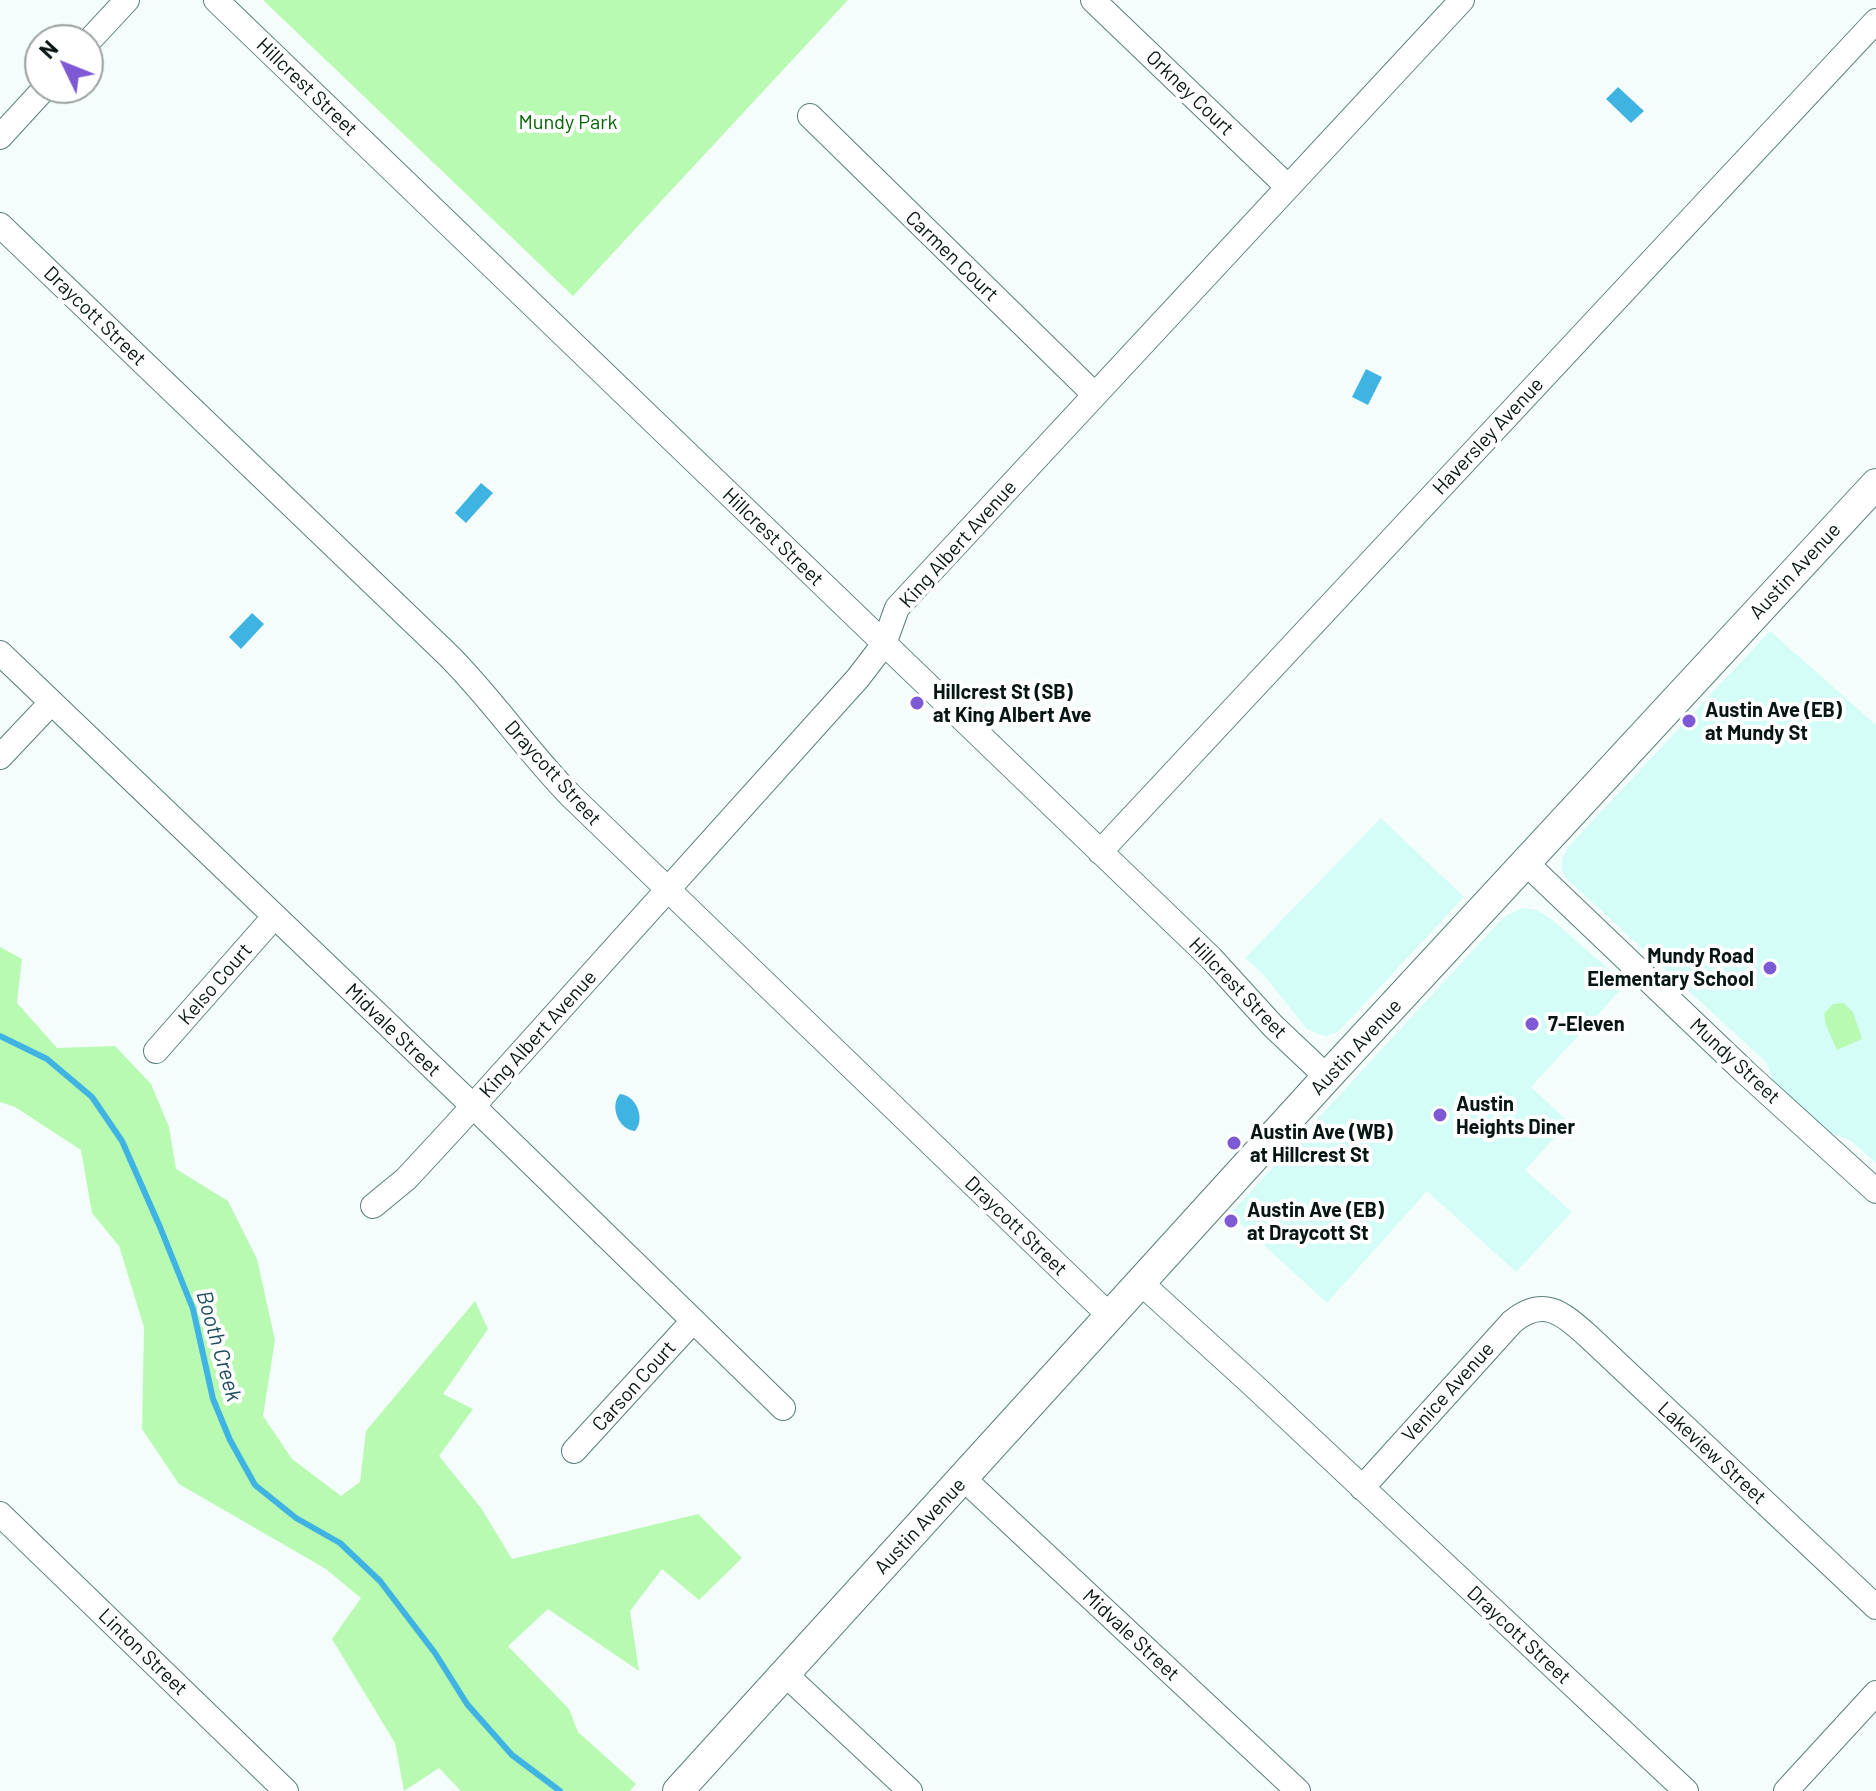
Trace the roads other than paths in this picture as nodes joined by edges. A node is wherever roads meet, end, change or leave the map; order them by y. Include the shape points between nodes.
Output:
1 (127, 0) edge
2 (216, 0) edge
3 (1093, 0) edge
4 (1462, 0) edge
5 (1876, 21) edge
6 (104, 25) edge
7 (30, 104) edge
8 (810, 116) dead end
9 (0, 137) edge
10 (1288, 187) junction
11 (0, 225) edge
12 (1095, 395) junction
13 (1876, 484) edge
14 (884, 644) junction
15 (0, 653) edge
16 (51, 703) junction
17 (0, 757) edge
18 (1100, 852) junction
19 (1526, 863) junction
20 (669, 890) junction
21 (274, 917) junction
22 (156, 1051) dead end
23 (1327, 1077) junction
24 (473, 1106) junction
25 (1876, 1191) edge
26 (373, 1206) dead end
27 (1141, 1283) junction
28 (1542, 1308) joint
29 (1111, 1317) junction
30 (693, 1321) junction
31 (783, 1408) dead end
32 (574, 1451) dead end
33 (964, 1479) junction
34 (1362, 1488) junction
35 (0, 1514) edge
36 (1876, 1607) edge
37 (784, 1673) junction
38 (1876, 1693) edge
39 (286, 1791) edge
40 (678, 1791) edge
41 (910, 1791) edge
42 (1298, 1791) edge
43 (1686, 1791) edge
44 (1786, 1791) edge

1 - 6 street
2 - 14 street, Hillcrest Street
3 - 10 street, Orkney Court
4 - 10 street, King Albert Avenue
5 - 18 street, Haversley Avenue
7 - 9 street
8 - 12 street, Carmen Court
10 - 12 street, King Albert Avenue
11 - 20 street, Draycott Street via 461,668 558,783
12 - 14 street, King Albert Avenue via 897,608
13 - 19 main road, Austin Avenue
14 - 18 street, Hillcrest Street
14 - 20 street, King Albert Avenue
15 - 16 street, Midvale Street
16 - 17 street
16 - 21 street, Midvale Street
18 - 23 street, Hillcrest Street
19 - 23 main road, Austin Avenue
19 - 25 street, Mundy Street
20 - 24 street, King Albert Avenue
20 - 29 street, Draycott Street
21 - 22 street, Kelso Court
21 - 24 street, Midvale Street
23 - 27 main road, Austin Avenue
24 - 26 street, King Albert Avenue via 406,1179
24 - 30 street, Midvale Street
27 - 29 main road, Austin Avenue
27 - 34 street, Draycott Street
28 - 34 street, Venice Avenue via 1528,1310 1512,1322
28 - 36 street, Lakeview Street via 1579,1328
29 - 33 main road, Austin Avenue
30 - 31 street, Midvale Street
30 - 32 street, Carson Court
33 - 37 main road, Austin Avenue
33 - 42 street, Midvale Street
34 - 43 street, Draycott Street
35 - 39 street, Linton Street
37 - 40 main road, Austin Avenue
37 - 41 street
38 - 44 street

